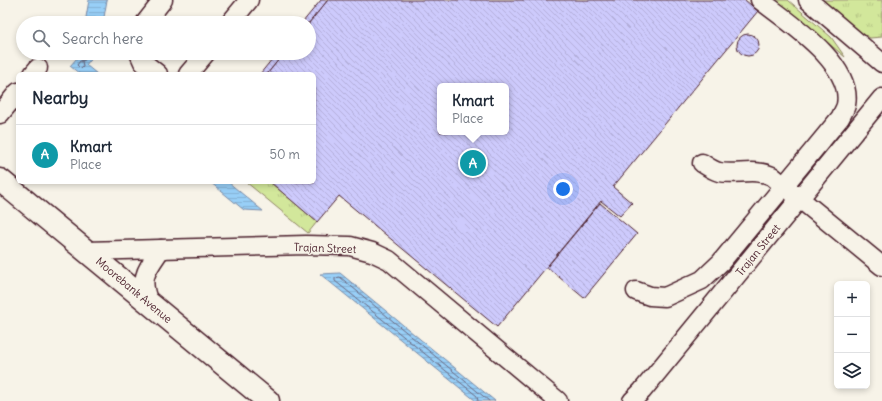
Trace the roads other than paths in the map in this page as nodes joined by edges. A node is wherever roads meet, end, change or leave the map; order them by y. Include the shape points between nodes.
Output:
1 (163, 0) edge
2 (249, 0) edge
3 (760, 0) edge
4 (808, 0) edge
5 (150, 16) edge
6 (236, 16) edge
7 (142, 60) edge
8 (200, 60) edge
9 (882, 63) edge
10 (156, 72) edge
11 (190, 72) edge
12 (16, 94) edge
13 (882, 98) edge
14 (0, 114) edge
15 (702, 162) dead end
16 (0, 180) edge
17 (784, 186) junction
18 (799, 199) junction
19 (161, 249) junction
20 (86, 251) junction
21 (882, 266) edge
22 (636, 291) dead end
23 (150, 303) junction
24 (268, 401) edge
25 (558, 401) edge
26 (632, 401) edge

1 - 5 street
2 - 6 street
3 - 17 street via 824,52 840,72 846,89 846,105 840,118
4 - 9 street
7 - 10 street
8 - 11 street
12 - 14 street
13 - 18 street, Trajan Street
15 - 17 street via 719,172 767,174
16 - 20 main road, Moorebank Avenue
17 - 18 street
17 - 22 street via 721,262 702,280 665,297 650,296
18 - 21 street
18 - 26 street, Trajan Street
19 - 20 street, Trajan Street
19 - 23 street via 144,279 144,290
19 - 25 street, Trajan Street via 306,245 350,246 372,252 389,260
20 - 23 main road, Moorebank Avenue
23 - 24 main road, Moorebank Avenue

